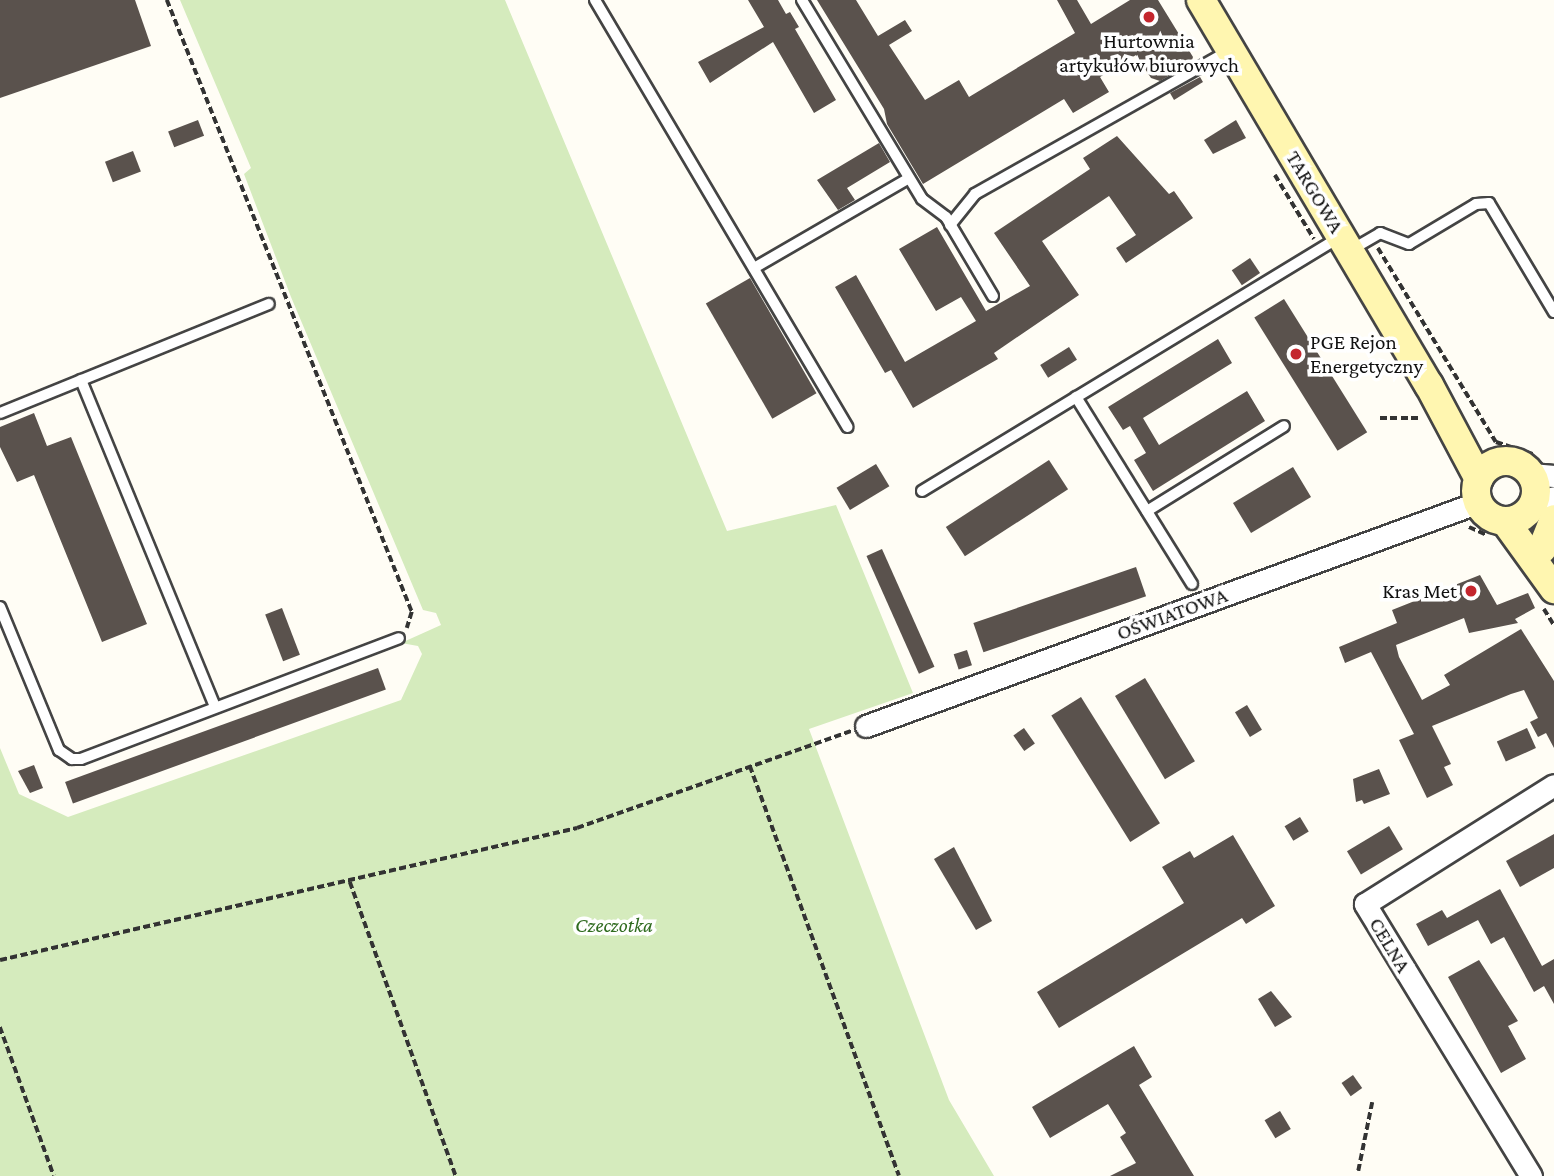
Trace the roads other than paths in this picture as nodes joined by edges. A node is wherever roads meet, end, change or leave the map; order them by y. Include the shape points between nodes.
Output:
1 (595, 0) edge
2 (802, 0) edge
3 (1201, 0) edge
4 (1231, 50) junction
5 (909, 178) junction
6 (950, 225) junction
7 (1353, 242) junction
8 (754, 268) junction
9 (993, 296) dead end
10 (269, 304) dead end
11 (1554, 312) edge
12 (81, 380) junction
13 (1429, 385) junction
14 (1076, 397) junction
15 (0, 413) edge
16 (1284, 426) dead end
17 (848, 427) dead end
18 (1533, 467) edge
19 (922, 491) dead end
20 (1479, 491) junction
21 (1147, 511) junction
22 (1529, 515) edge
23 (1554, 576) edge
24 (1192, 584) dead end
25 (1546, 594) edge
26 (0, 607) edge
27 (399, 638) road end
28 (215, 706) junction
29 (866, 726) road end
30 (1554, 785) edge
31 (1531, 1176) edge

1 - 8 lane
2 - 5 lane
3 - 4 street, TARGOWA
4 - 6 lane via 975,194
4 - 7 street, TARGOWA
5 - 6 lane via 922,200
5 - 8 lane
6 - 9 lane
7 - 11 lane via 1386,234 1409,244 1476,204 1489,204
7 - 13 street, TARGOWA
7 - 14 lane
8 - 17 lane
10 - 12 lane
12 - 15 lane
12 - 28 lane
13 - 18 street, TARGOWA via 1477,439
13 - 20 street, TARGOWA
14 - 19 lane
14 - 21 lane
16 - 21 lane
18 - 20 street via 1488,468
18 - 22 street via 1536,489
20 - 22 street via 1489,515
20 - 29 street, OŚWIATOWA
21 - 24 lane
22 - 23 street
22 - 25 street
26 - 28 lane via 59,750 72,759
27 - 28 lane
30 - 31 street, CELNA via 1365,904

